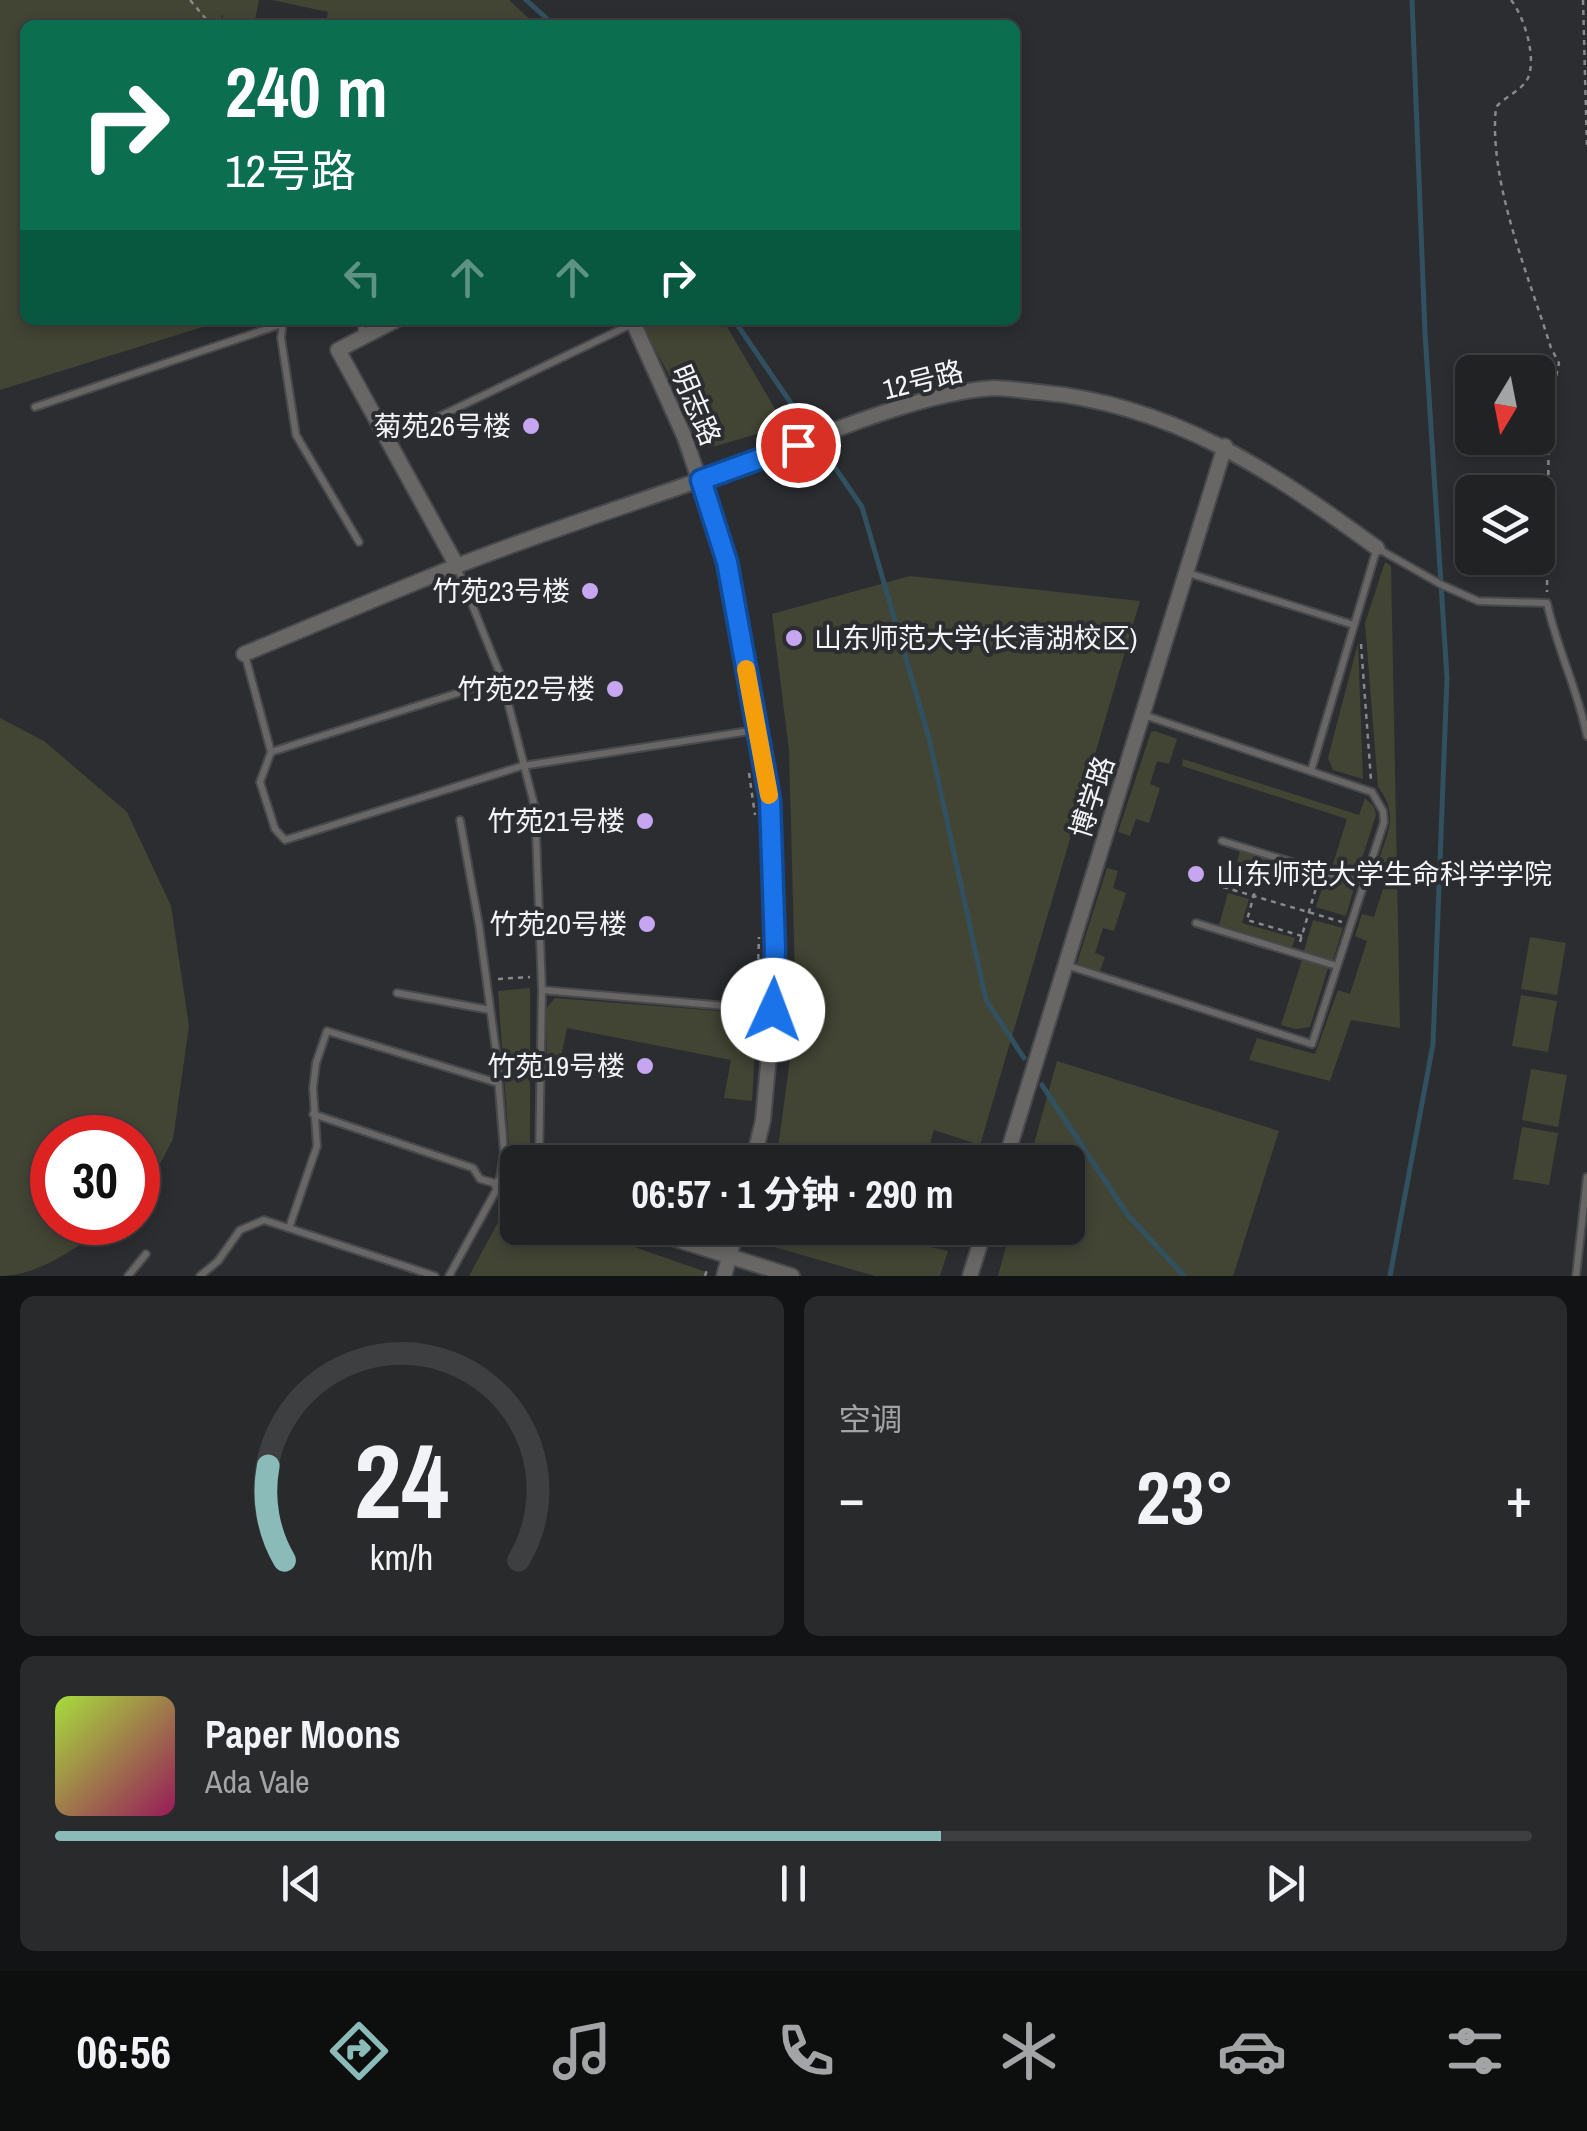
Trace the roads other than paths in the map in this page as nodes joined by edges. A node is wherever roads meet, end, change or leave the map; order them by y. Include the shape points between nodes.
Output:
1 (273, 325) edge
2 (282, 325) edge
3 (362, 325) edge
4 (386, 325) edge
5 (627, 325) edge
6 (634, 325) edge
7 (362, 337) junction
8 (35, 407) dead end
9 (388, 441) junction
10 (1225, 446) junction
11 (701, 480) junction
12 (359, 542) dead end
13 (1377, 548) junction
14 (457, 566) junction
15 (1186, 573) junction
16 (1354, 625) junction
17 (244, 654) joint
18 (502, 678) junction
19 (1144, 715) junction
20 (757, 730) junction
21 (1587, 736) edge
22 (271, 752) junction
23 (522, 766) junction
24 (1311, 771) junction
25 (460, 820) dead end
26 (1222, 841) dead end
27 (1364, 884) junction
28 (1196, 923) dead end
29 (1065, 964) junction
30 (1337, 966) junction
31 (542, 990) junction
32 (397, 993) dead end
33 (490, 1010) junction
34 (773, 1010) junction
35 (498, 1084) junction
36 (313, 1114) junction
37 (539, 1145) edge
38 (757, 1145) edge
39 (1010, 1145) edge
40 (1587, 1177) edge
41 (499, 1184) junction
42 (289, 1228) junction
43 (695, 1245) edge
44 (734, 1245) edge
45 (980, 1245) edge
46 (146, 1254) dead end
47 (731, 1256) junction
48 (128, 1276) edge
49 (200, 1276) edge
50 (435, 1276) edge
51 (449, 1276) edge
52 (724, 1276) edge
53 (792, 1276) edge
54 (970, 1276) edge
55 (1576, 1276) edge

1 - 8 lane
2 - 12 lane via 296,436
3 - 7 lane
4 - 7 street
5 - 9 lane
6 - 11 street, 明志路
7 - 9 street via 338,350
9 - 14 street
10 - 11 street, 12号路 via 1133,410 994,388 938,398
10 - 13 street, 12号路
10 - 15 street, 博学路
11 - 14 street, 12号路
11 - 20 street, 明志路 via 727,562
13 - 16 lane
13 - 21 lane via 1478,601 1547,604
14 - 17 street, 12号路
14 - 18 lane
15 - 16 lane
15 - 19 street, 博学路
16 - 24 lane
17 - 22 lane
18 - 22 lane
18 - 23 lane
19 - 24 lane
19 - 29 street, 博学路
20 - 23 lane
20 - 34 street, 明志路 via 770,800
22 - 23 lane via 260,782 275,829 286,840
23 - 31 lane via 534,808
24 - 27 lane via 1372,792 1383,811
25 - 33 lane
26 - 27 lane
27 - 30 lane
28 - 30 lane
29 - 30 lane via 1312,1044
29 - 39 street, 博学路
31 - 34 lane
31 - 37 lane
32 - 33 lane
33 - 35 lane
34 - 38 street, 明志路
35 - 36 lane via 328,1031 316,1063
35 - 41 lane via 504,1152
36 - 41 lane via 473,1168 480,1179
36 - 42 lane via 317,1146
40 - 55 lane
41 - 51 lane
42 - 49 lane via 264,1220 240,1230
42 - 50 lane
43 - 47 street
44 - 47 street
45 - 54 street
46 - 48 lane
47 - 52 street
47 - 53 street

